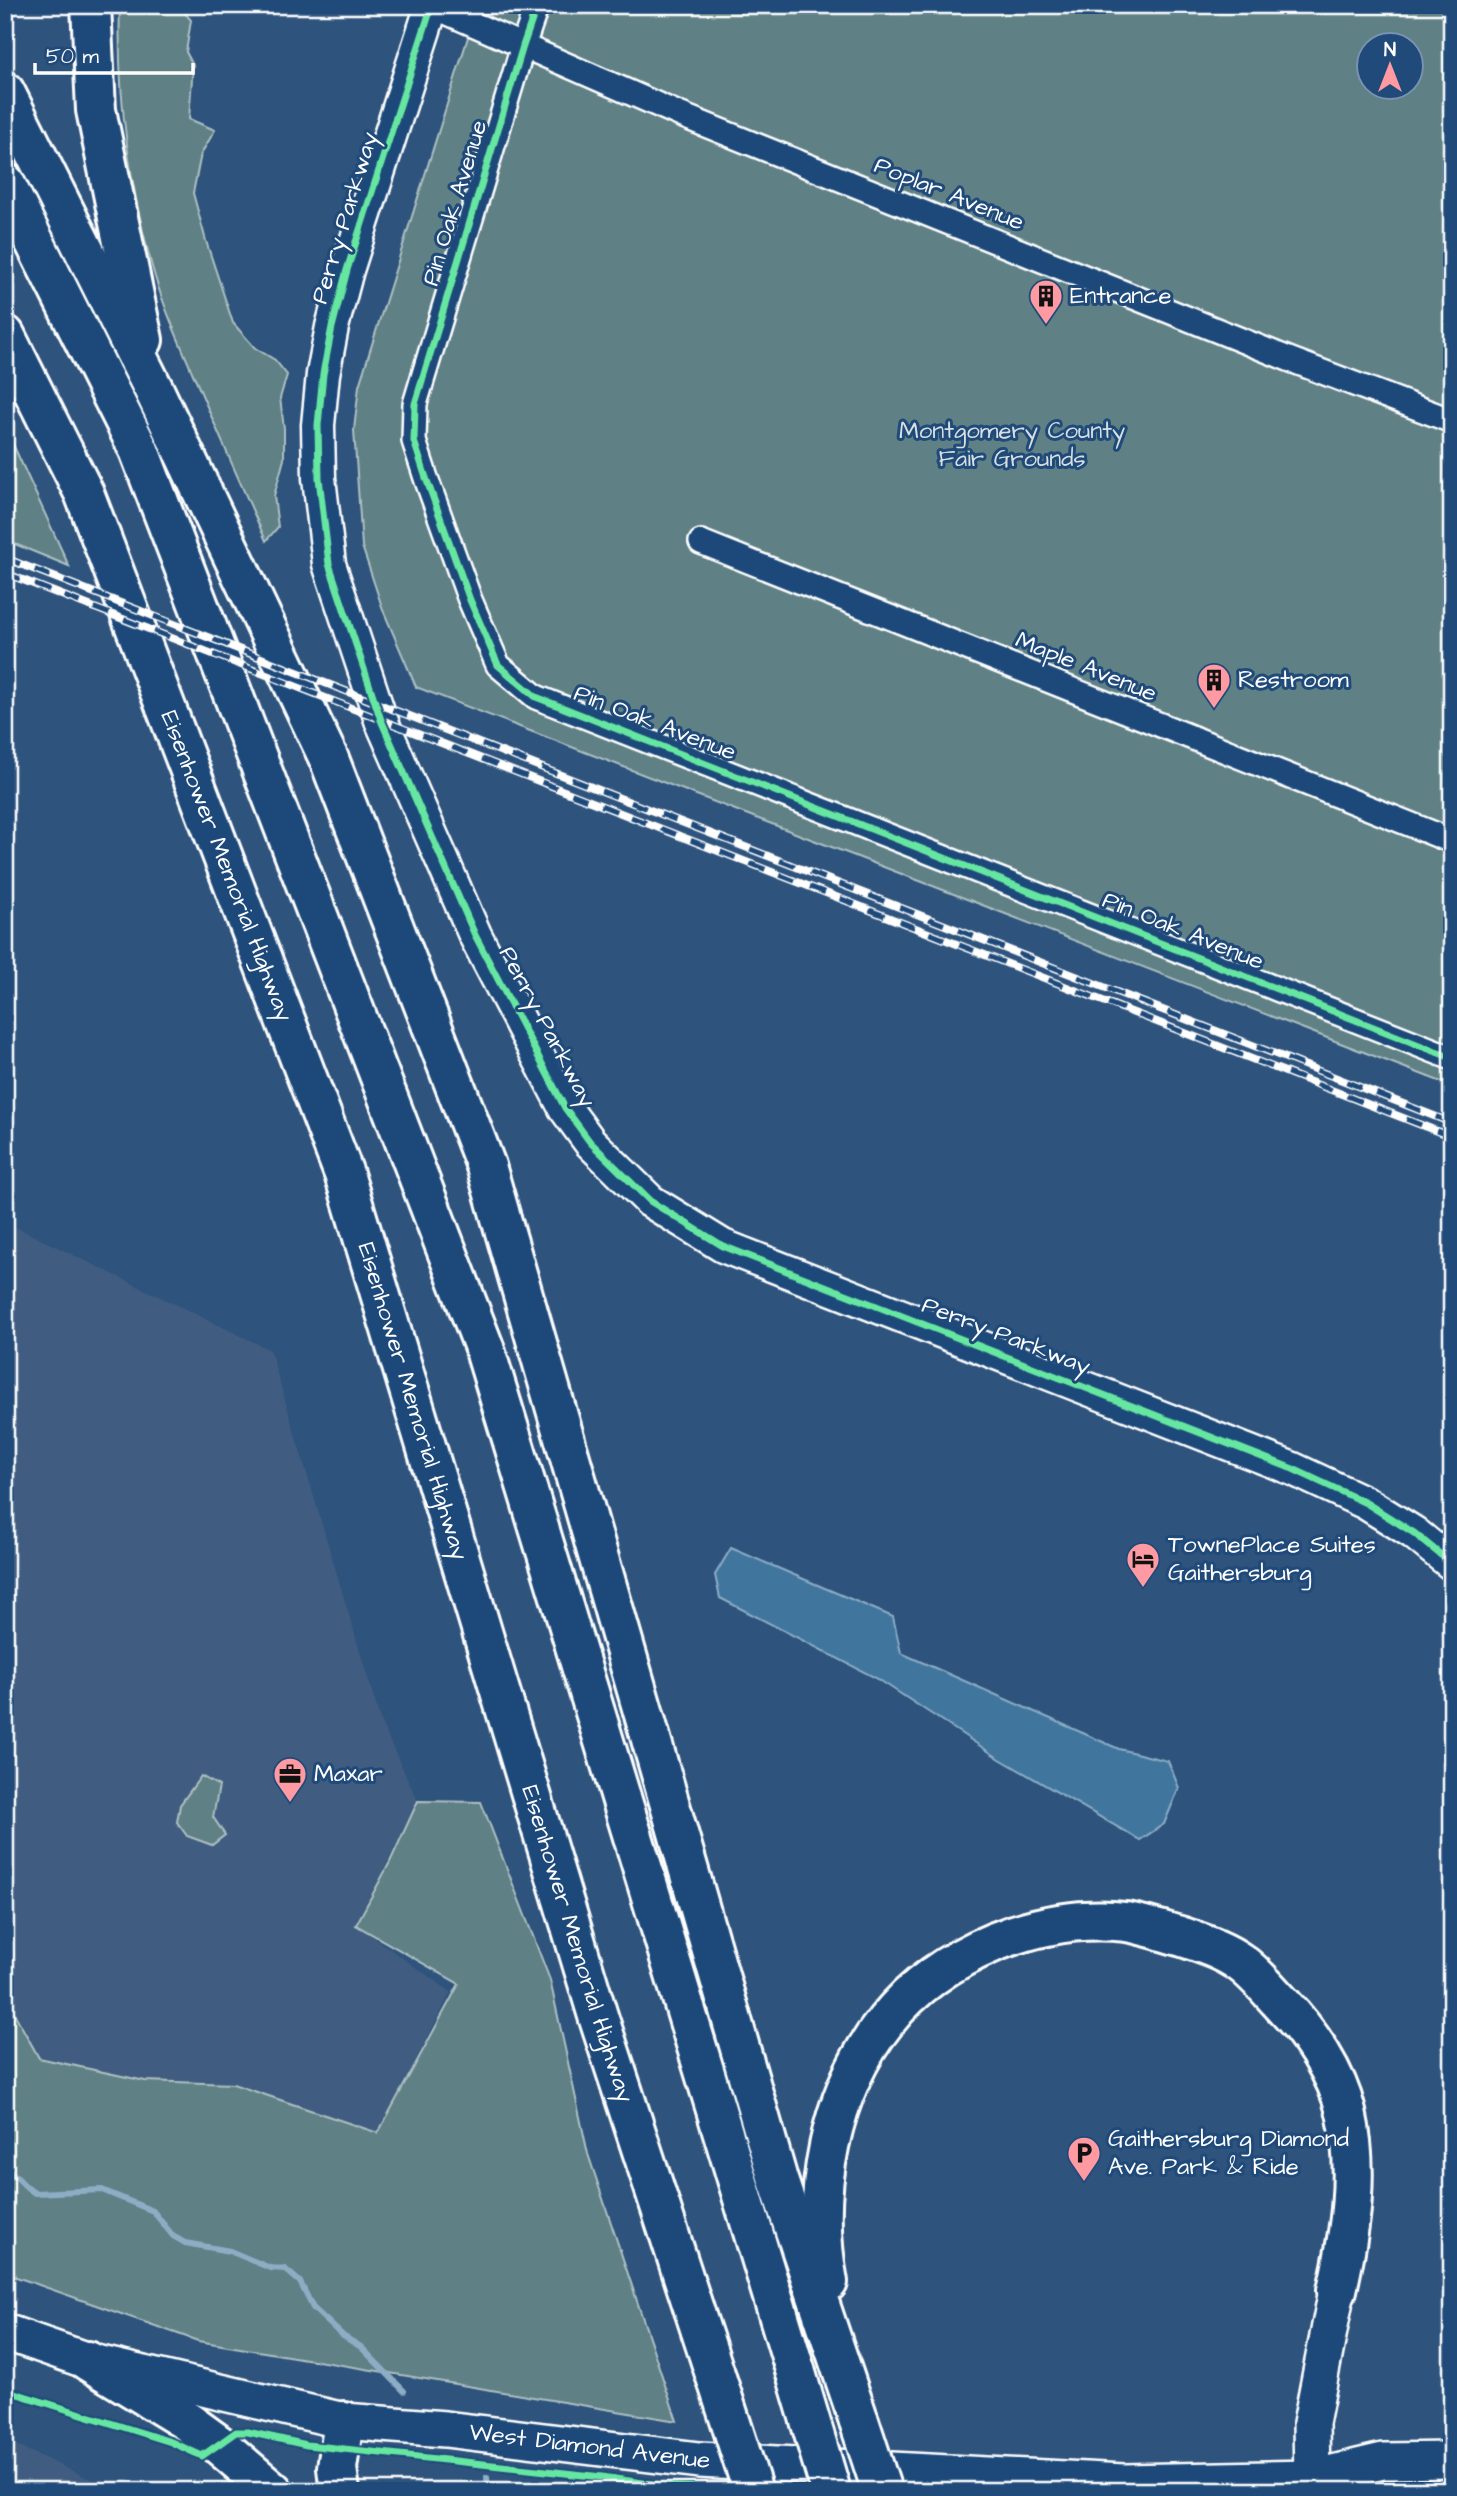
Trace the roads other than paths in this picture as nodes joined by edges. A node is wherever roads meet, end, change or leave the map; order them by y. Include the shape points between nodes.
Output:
1 (92, 5) edge
2 (537, 5) edge
3 (432, 6) edge
4 (523, 46) junction
5 (5, 92) edge
6 (5, 183) edge
7 (5, 335) edge
8 (154, 390) junction
9 (1452, 422) edge
10 (701, 542) dead end
11 (1452, 841) edge
12 (1452, 1058) edge
13 (1452, 1564) edge
14 (1337, 2290) joint
15 (5, 2332) edge
16 (88, 2361) junction
17 (855, 2407) junction
18 (344, 2421) junction
19 (1452, 2460) edge
20 (1312, 2477) junction
21 (273, 2491) edge
22 (340, 2491) edge
23 (753, 2491) edge
24 (831, 2491) edge
25 (882, 2491) edge
26 (1357, 2491) edge

1 - 8 highway via 96,110
2 - 4 street, Pin Oak Avenue
3 - 4 street, Poplar Avenue
3 - 13 street, Perry Parkway via 347,270 323,374 319,478 329,564 381,720 475,935 565,1108 590,1142 650,1201 723,1246 1293,1469 1366,1503
4 - 9 street, Poplar Avenue via 681,115
4 - 12 street, Pin Oak Avenue via 415,404 414,441 498,665 536,697
5 - 8 highway
6 - 24 highway, bridge via 139,450 485,1350
7 - 23 highway, Eisenhower Memorial Highway, bridge via 84,494 344,1174 598,2016
8 - 17 highway via 329,759 486,1166 778,2180
10 - 11 street, Maple Avenue
14 - 17 highway via 1352,2217 1353,2162 1346,2110 1328,2067 1303,2026 1241,1963 1213,1947 1126,1922 1054,1924 982,1945 916,1989 886,2021 852,2078 828,2141 823,2256
14 - 20 main road via 1311,2423
15 - 16 main road, West Diamond Avenue
16 - 18 main road, West Diamond Avenue
16 - 21 highway via 184,2420
17 - 25 highway, bridge
18 - 20 main road, West Diamond Avenue via 699,2460 1124,2482
18 - 22 highway via 337,2468
19 - 20 main road, West Diamond Avenue via 1383,2461
20 - 26 main road, West Diamond Avenue

